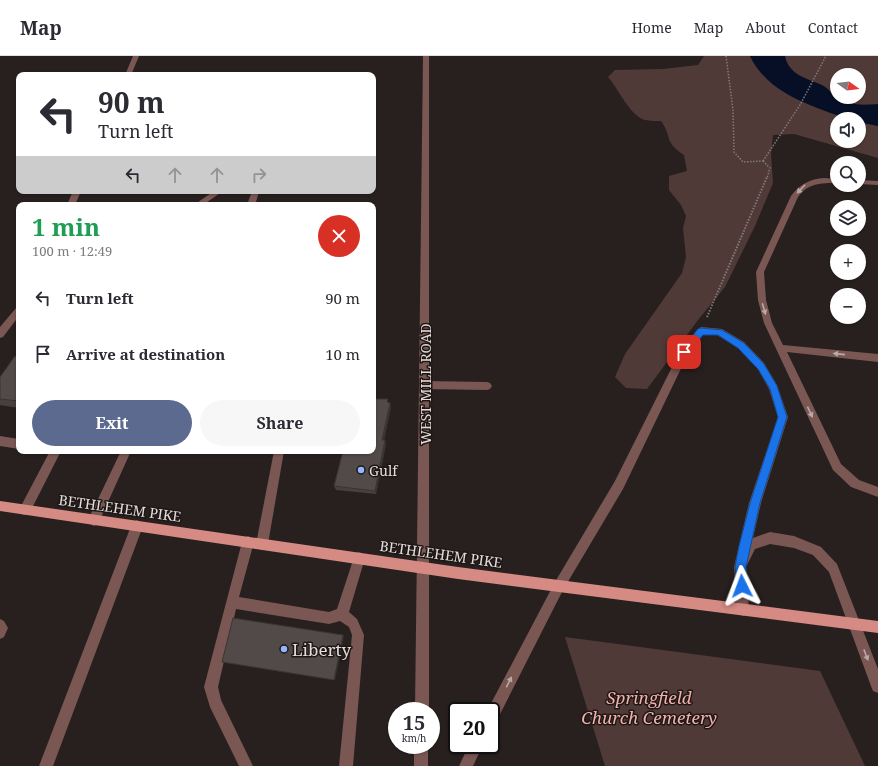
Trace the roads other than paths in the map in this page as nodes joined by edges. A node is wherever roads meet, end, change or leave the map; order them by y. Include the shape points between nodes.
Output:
1 (136, 56) edge
2 (426, 56) edge
3 (129, 72) edge
4 (830, 181) edge
5 (866, 182) edge
6 (878, 183) edge
7 (214, 194) edge
8 (202, 202) edge
9 (16, 314) edge
10 (0, 334) edge
11 (780, 348) junction
12 (878, 358) edge
13 (424, 385) junction
14 (487, 386) dead end
15 (0, 440) edge
16 (16, 443) edge
17 (54, 454) edge
18 (125, 454) edge
19 (278, 454) edge
20 (878, 492) edge
21 (0, 506) edge
22 (25, 510) junction
23 (94, 520) junction
24 (137, 526) junction
25 (248, 542) junction
26 (262, 544) junction
27 (359, 558) junction
28 (740, 567) junction
29 (424, 568) junction
30 (559, 586) junction
31 (232, 602) junction
32 (744, 610) junction
33 (342, 614) junction
34 (854, 624) junction
35 (0, 625) edge
36 (878, 628) edge
37 (0, 633) edge
38 (878, 686) edge
39 (422, 702) edge
40 (499, 702) edge
41 (421, 754) edge
42 (472, 754) edge
43 (46, 766) edge
44 (246, 766) edge
45 (346, 766) edge
46 (421, 766) edge
47 (466, 766) edge

1 - 3 street
2 - 13 street, WEST MILL ROAD
4 -> 11 street via 807,183 800,188 760,272 762,300 768,323
5 - 6 street
7 - 8 street
9 - 10 street
12 -> 11 street
11 -> 20 street via 837,467 846,478 859,487
13 - 14 street
13 - 29 street, WEST MILL ROAD
15 - 16 street
17 - 22 street
18 - 23 street
19 - 26 street
21 - 22 main road, BETHLEHEM PIKE
22 - 23 main road, BETHLEHEM PIKE
23 - 24 main road, BETHLEHEM PIKE
24 - 25 main road, BETHLEHEM PIKE
24 - 43 street
25 - 26 main road, BETHLEHEM PIKE
25 - 31 street
26 - 27 main road, BETHLEHEM PIKE
27 - 29 main road, BETHLEHEM PIKE
27 - 33 street
28 - 30 street via 755,503 783,417 774,388 761,366 741,345 720,332 701,331 684,352 618,485
28 - 32 street
28 - 34 street via 752,544 770,538 794,542 817,551 834,568
29 - 30 main road, BETHLEHEM PIKE
29 - 39 street, WEST MILL ROAD
30 - 32 main road, BETHLEHEM PIKE
40 -> 30 street
31 - 33 street via 329,618
31 - 44 street via 211,687 215,702
32 - 34 main road, BETHLEHEM PIKE
33 - 45 street via 353,623 358,635
34 - 36 main road, BETHLEHEM PIKE
34 -> 38 street
35 - 37 street
41 - 46 street
42 - 47 street

